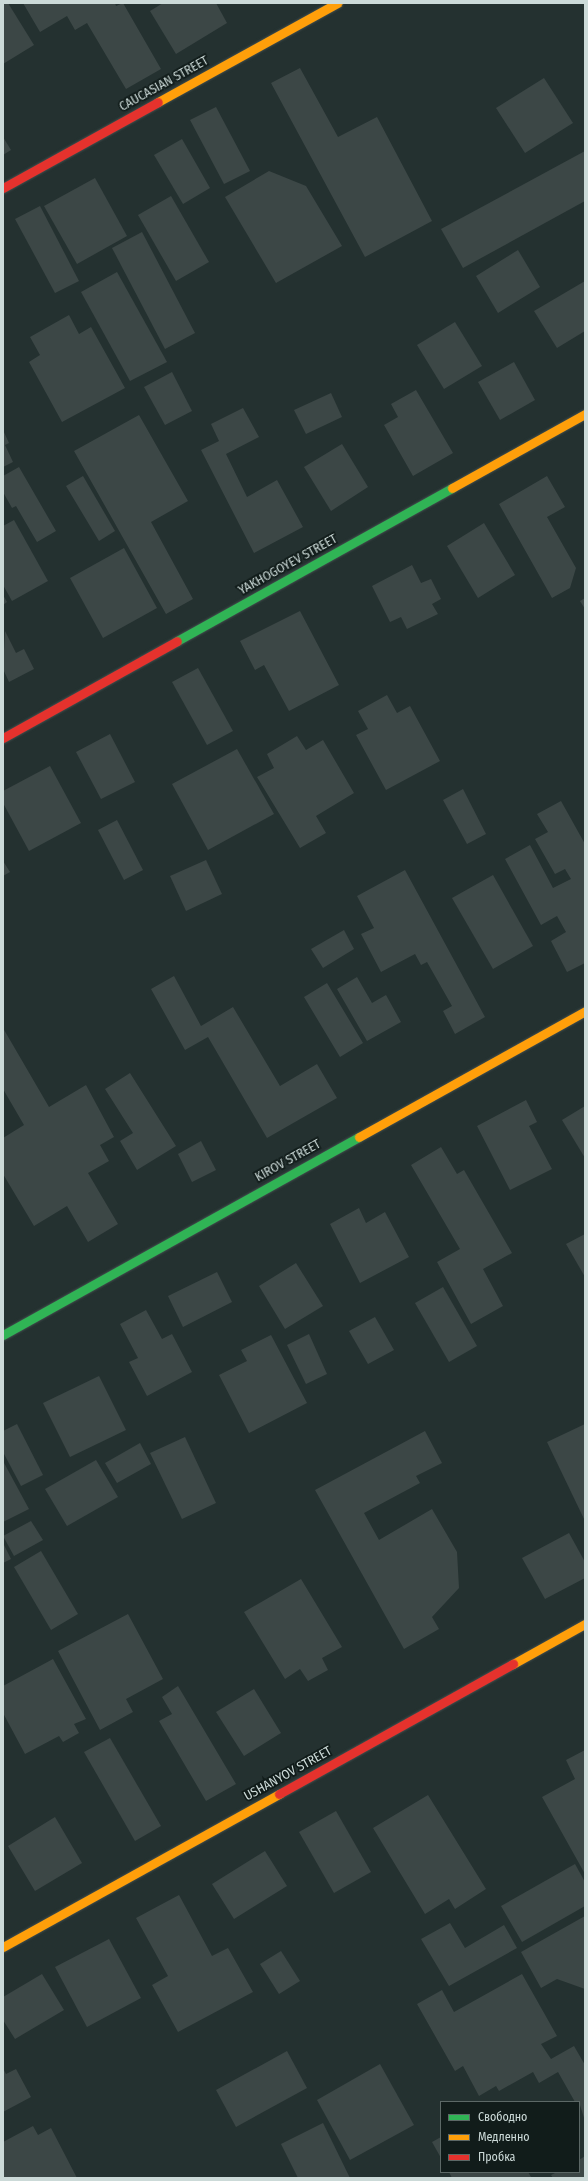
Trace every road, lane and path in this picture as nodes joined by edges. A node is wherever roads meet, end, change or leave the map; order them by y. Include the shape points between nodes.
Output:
1 (337, 3) edge
2 (3, 188) edge
3 (585, 414) edge
4 (3, 738) edge
5 (585, 1010) edge
6 (3, 1335) edge
7 (585, 1624) edge
8 (3, 1947) edge

1 - 2 street, CAUCASIAN STREET
3 - 4 street, YAKHOGOYEV STREET
5 - 6 street, KIROV STREET
7 - 8 street, USHANYOV STREET

